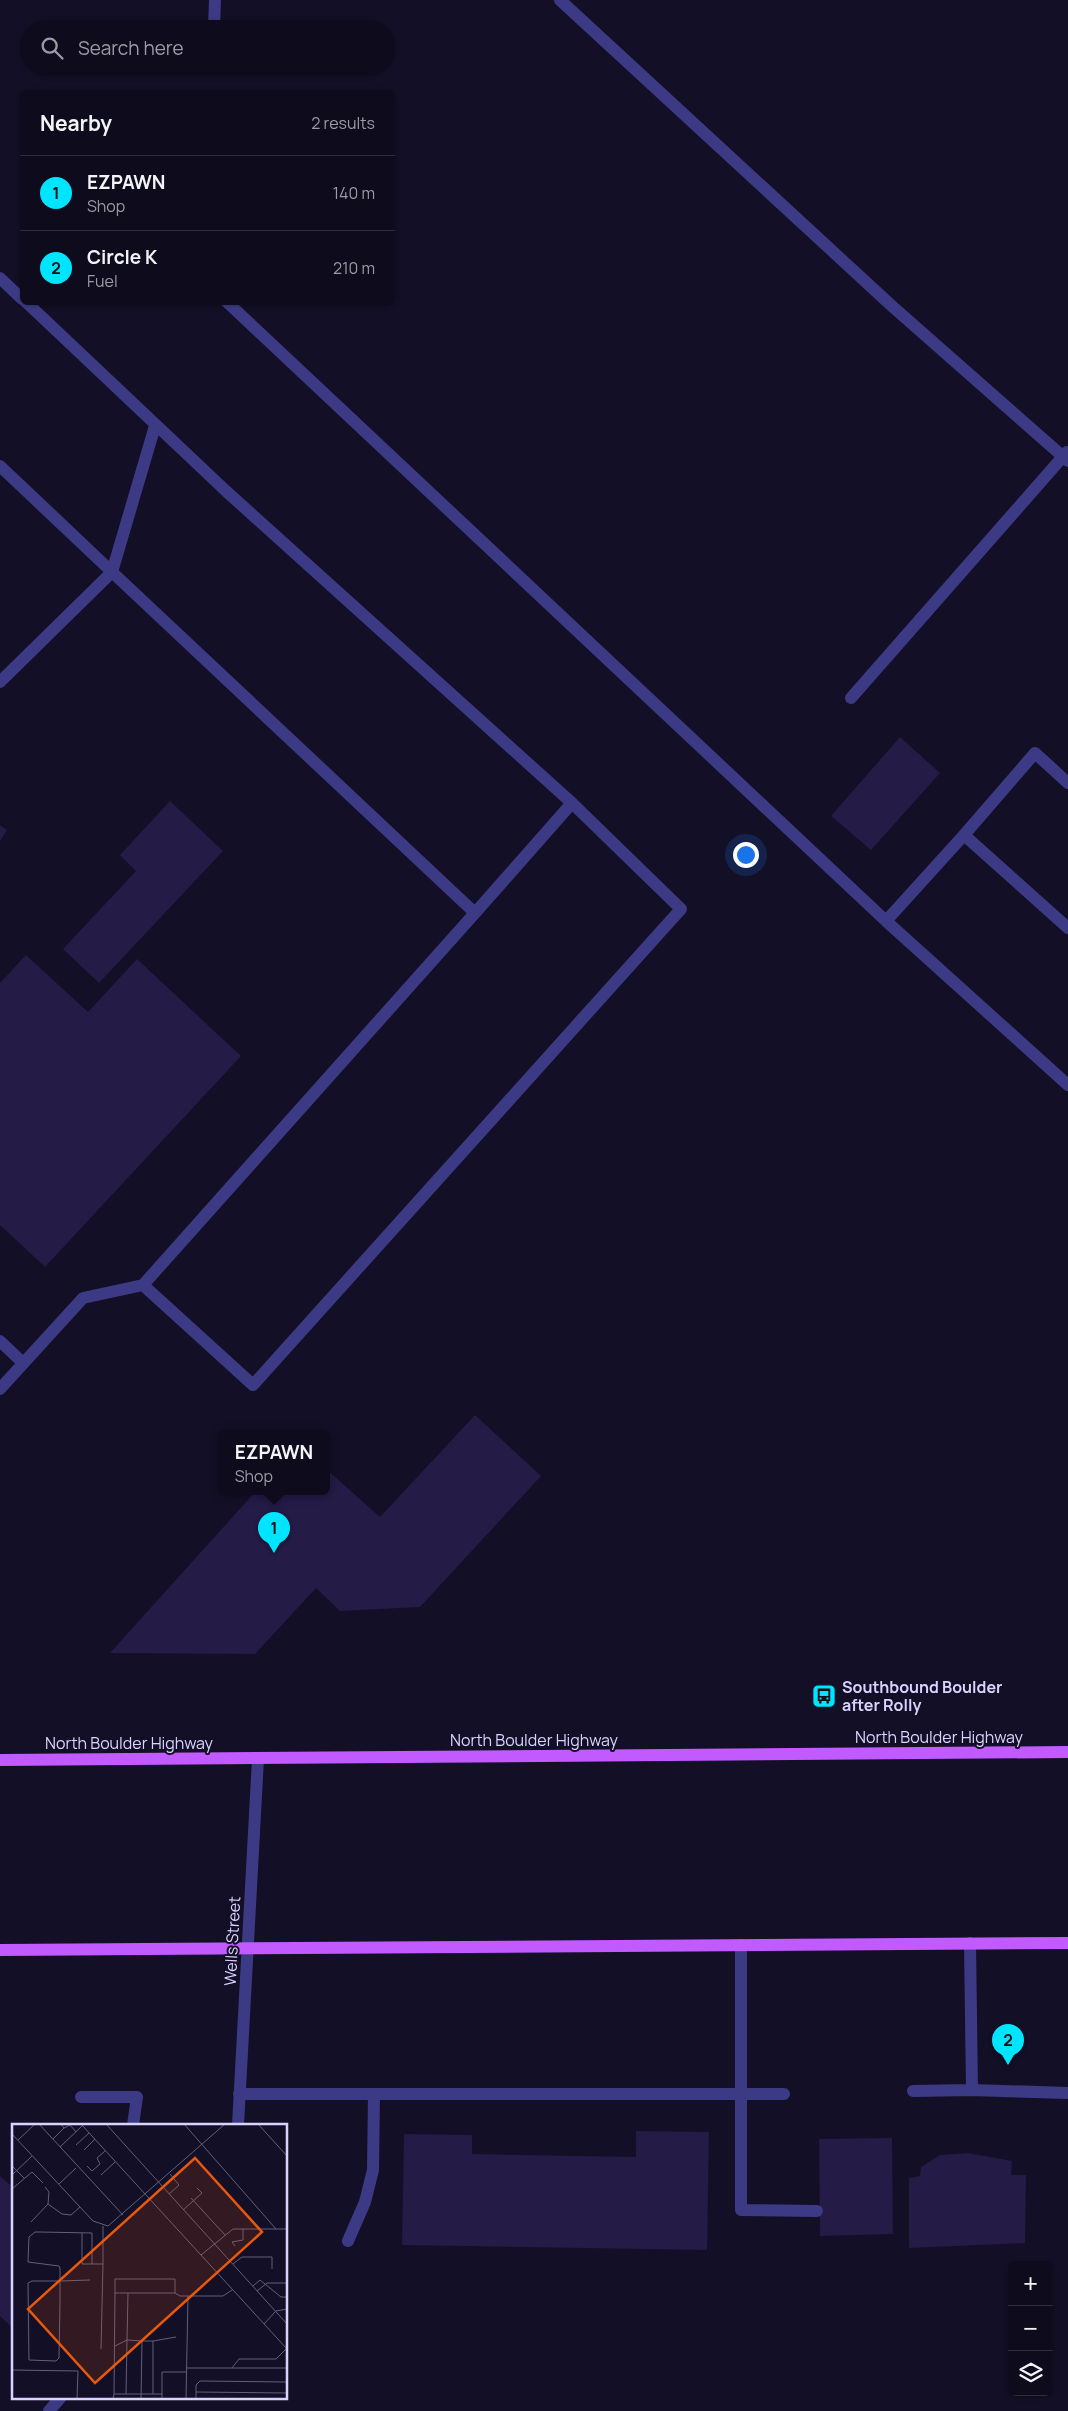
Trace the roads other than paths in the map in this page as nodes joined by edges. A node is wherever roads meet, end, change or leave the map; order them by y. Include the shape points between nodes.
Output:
1 (215, 0) edge
2 (560, 0) edge
3 (214, 20) edge
4 (0, 278) edge
5 (20, 297) edge
6 (29, 305) edge
7 (230, 305) edge
8 (155, 426) junction
9 (1066, 456) edge
10 (0, 466) edge
11 (112, 572) junction
12 (0, 682) edge
13 (851, 698) dead end
14 (1068, 783) edge
15 (572, 803) junction
16 (964, 834) junction
17 (475, 913) junction
18 (886, 921) junction
19 (1068, 928) edge
20 (1068, 1085) edge
21 (143, 1285) junction
22 (0, 1342) edge
23 (23, 1363) junction
24 (0, 1389) edge
25 (1068, 1752) edge
26 (258, 1759) junction
27 (0, 1760) edge
28 (970, 1943) junction
29 (1068, 1943) edge
30 (742, 1945) junction
31 (248, 1948) junction
32 (0, 1950) edge
33 (972, 2090) junction
34 (913, 2091) dead end
35 (1068, 2093) edge
36 (239, 2094) junction
37 (374, 2094) junction
38 (742, 2094) junction
39 (784, 2094) dead end
40 (81, 2097) dead end
41 (133, 2124) edge
42 (238, 2124) edge
43 (817, 2211) dead end
44 (348, 2241) dead end
45 (60, 2398) edge
46 (49, 2411) edge

1 - 3 street
2 - 9 street via 893,307
4 - 5 street
6 - 8 street
7 - 18 street
8 - 11 street
8 - 15 street
9 - 13 street
10 - 11 street
11 - 12 street
11 - 17 street
14 - 16 street via 1035,753
15 - 17 street
15 - 21 street via 681,908 674,916 253,1385
16 - 18 street
16 - 19 street
17 - 21 street
18 - 20 street
21 - 23 street via 83,1298
22 - 23 street
23 - 24 street
25 - 26 main road, North Boulder Highway
26 - 27 main road, North Boulder Highway
26 - 31 street, Wells Street
28 - 29 main road
28 - 30 main road
28 - 33 street
30 - 31 main road
30 - 38 street
31 - 32 main road
31 - 36 street, Wells Street
33 - 34 street
33 - 35 street
36 - 37 street
36 - 42 street, Wells Street
37 - 38 street
37 - 44 street via 373,2170 365,2202
38 - 39 street
38 - 43 street via 742,2210
40 - 41 street via 137,2096
45 - 46 street

